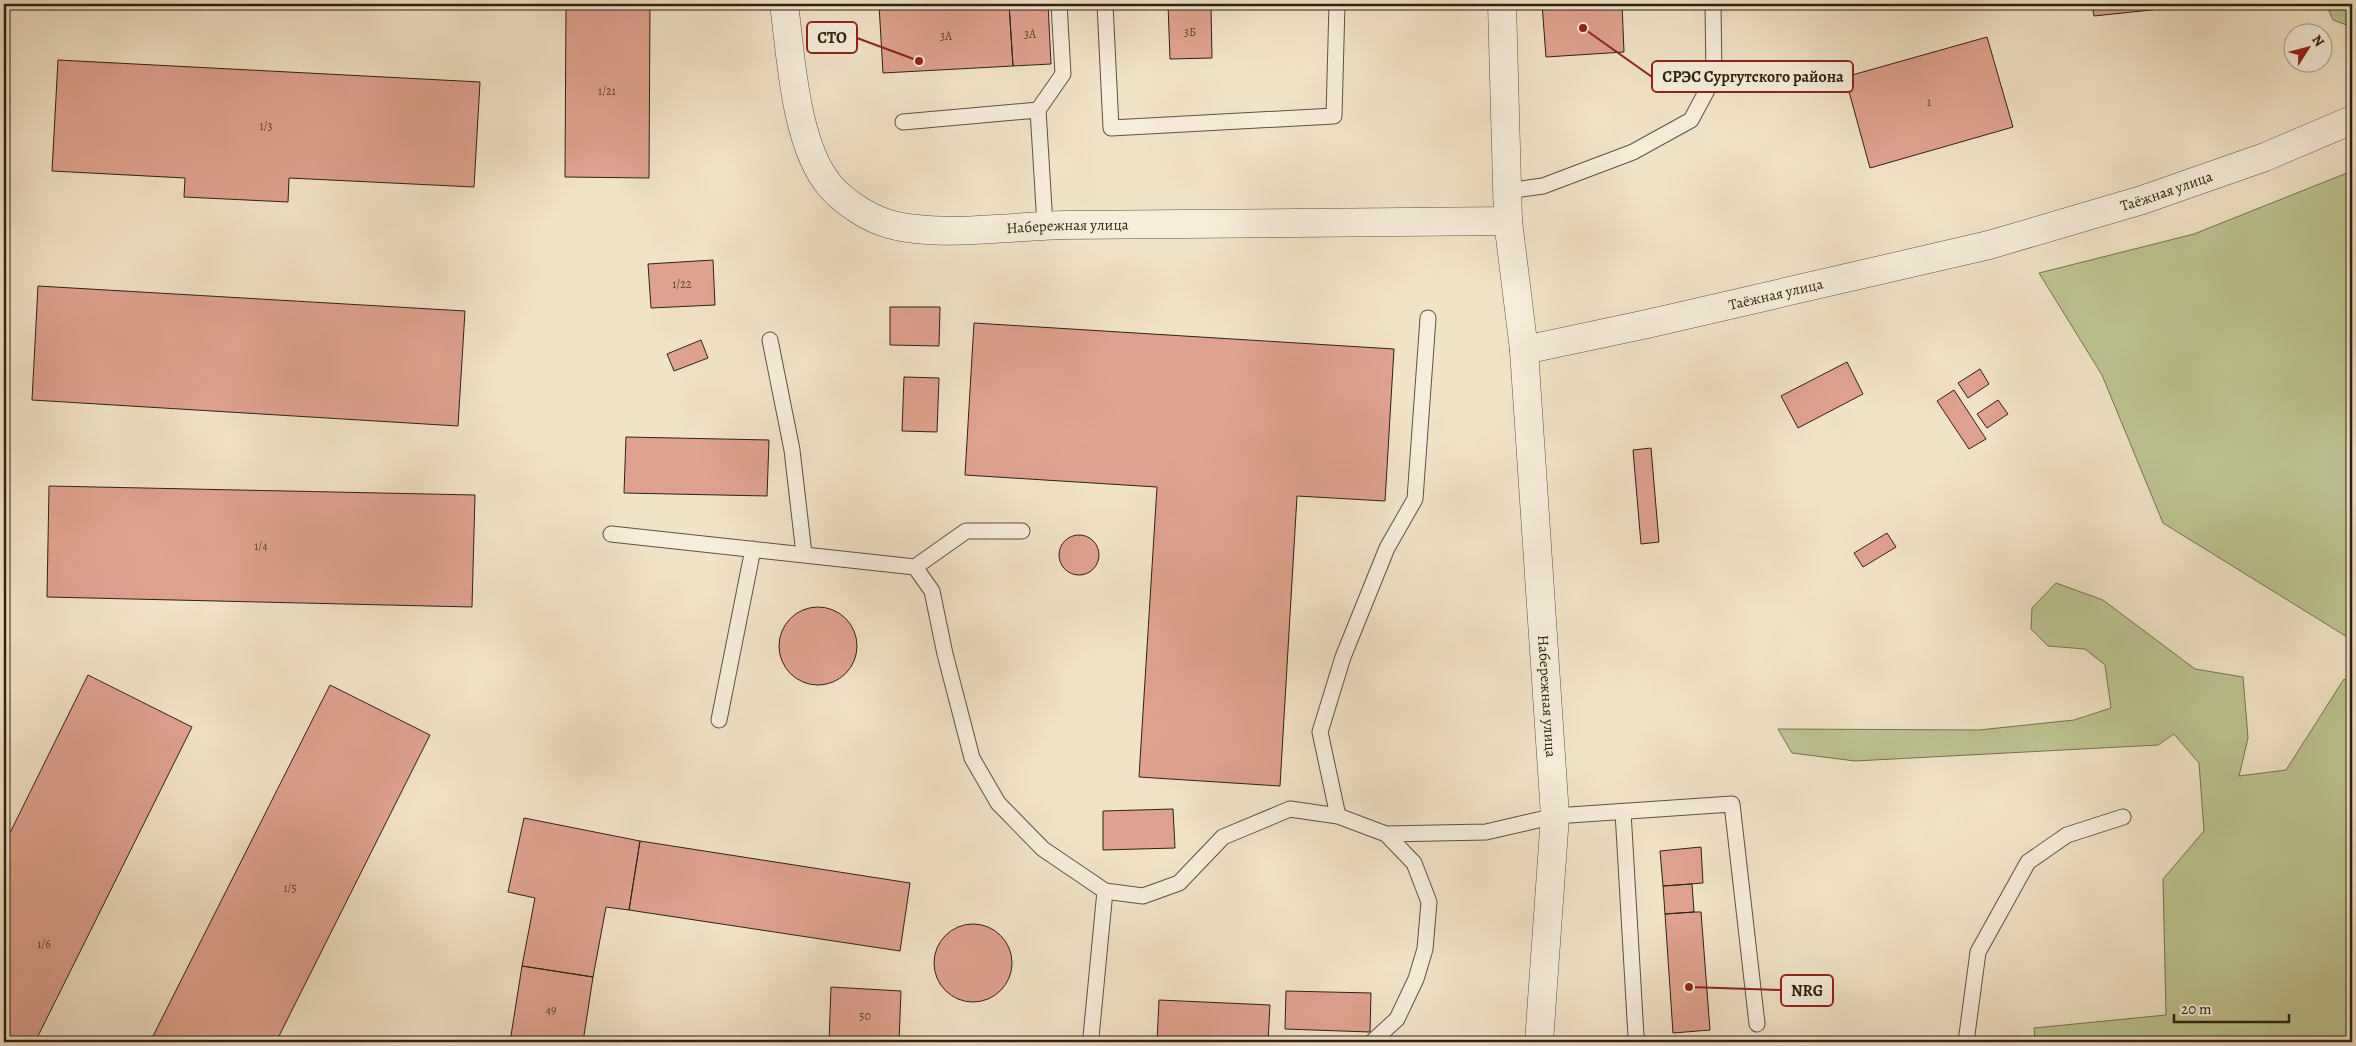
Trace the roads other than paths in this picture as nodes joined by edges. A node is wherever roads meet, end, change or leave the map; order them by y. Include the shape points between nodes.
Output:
1 (784, 4) edge
2 (1059, 4) edge
3 (1105, 4) edge
4 (1337, 4) edge
5 (1502, 4) edge
6 (1713, 4) edge
7 (1038, 110) junction
8 (2352, 120) edge
9 (902, 122) dead end
10 (1507, 191) junction
11 (1508, 221) junction
12 (1045, 226) junction
13 (1428, 318) dead end
14 (770, 340) dead end
15 (1524, 350) junction
16 (1022, 531) dead end
17 (611, 534) dead end
18 (753, 549) junction
19 (804, 554) junction
20 (915, 567) junction
21 (719, 720) dead end
22 (1624, 812) junction
23 (1338, 816) junction
24 (1555, 816) junction
25 (2123, 817) dead end
26 (1386, 834) junction
27 (1105, 891) junction
28 (1757, 1024) dead end
29 (1091, 1037) dead end
30 (1633, 1040) edge
31 (1372, 1042) edge
32 (1539, 1042) edge
33 (1966, 1042) edge

1 - 12 street, Набережная улица via 799,112 811,153 830,186 857,209 889,224 927,229
2 - 7 lane via 1063,74
3 - 4 lane via 1110,128 1334,116
5 - 10 street
6 - 10 lane via 1714,77 1691,120 1633,152 1543,186
7 - 9 lane
7 - 12 lane
8 - 15 street, Таёжная улица via 2265,157 2152,196 1989,244
10 - 11 street
11 - 12 street, Набережная улица
11 - 15 street
13 - 23 lane via 1415,499 1383,558 1342,657 1320,732
14 - 19 lane via 792,450
15 - 24 street, Набережная улица
16 - 20 lane via 966,531
17 - 18 lane
18 - 19 lane
18 - 21 lane
19 - 20 lane
20 - 27 lane via 932,591 972,758 998,803 1042,849
22 - 24 lane
22 - 28 lane via 1732,804
22 - 30 lane
23 - 26 lane
23 - 27 lane via 1290,809 1223,837 1179,883 1143,896
24 - 26 lane via 1486,832
24 - 32 street, Набережная улица
25 - 33 lane via 2067,835 2028,862 1978,952
26 - 31 lane via 1414,863 1429,902 1425,949 1416,979 1397,1019
27 - 29 lane

